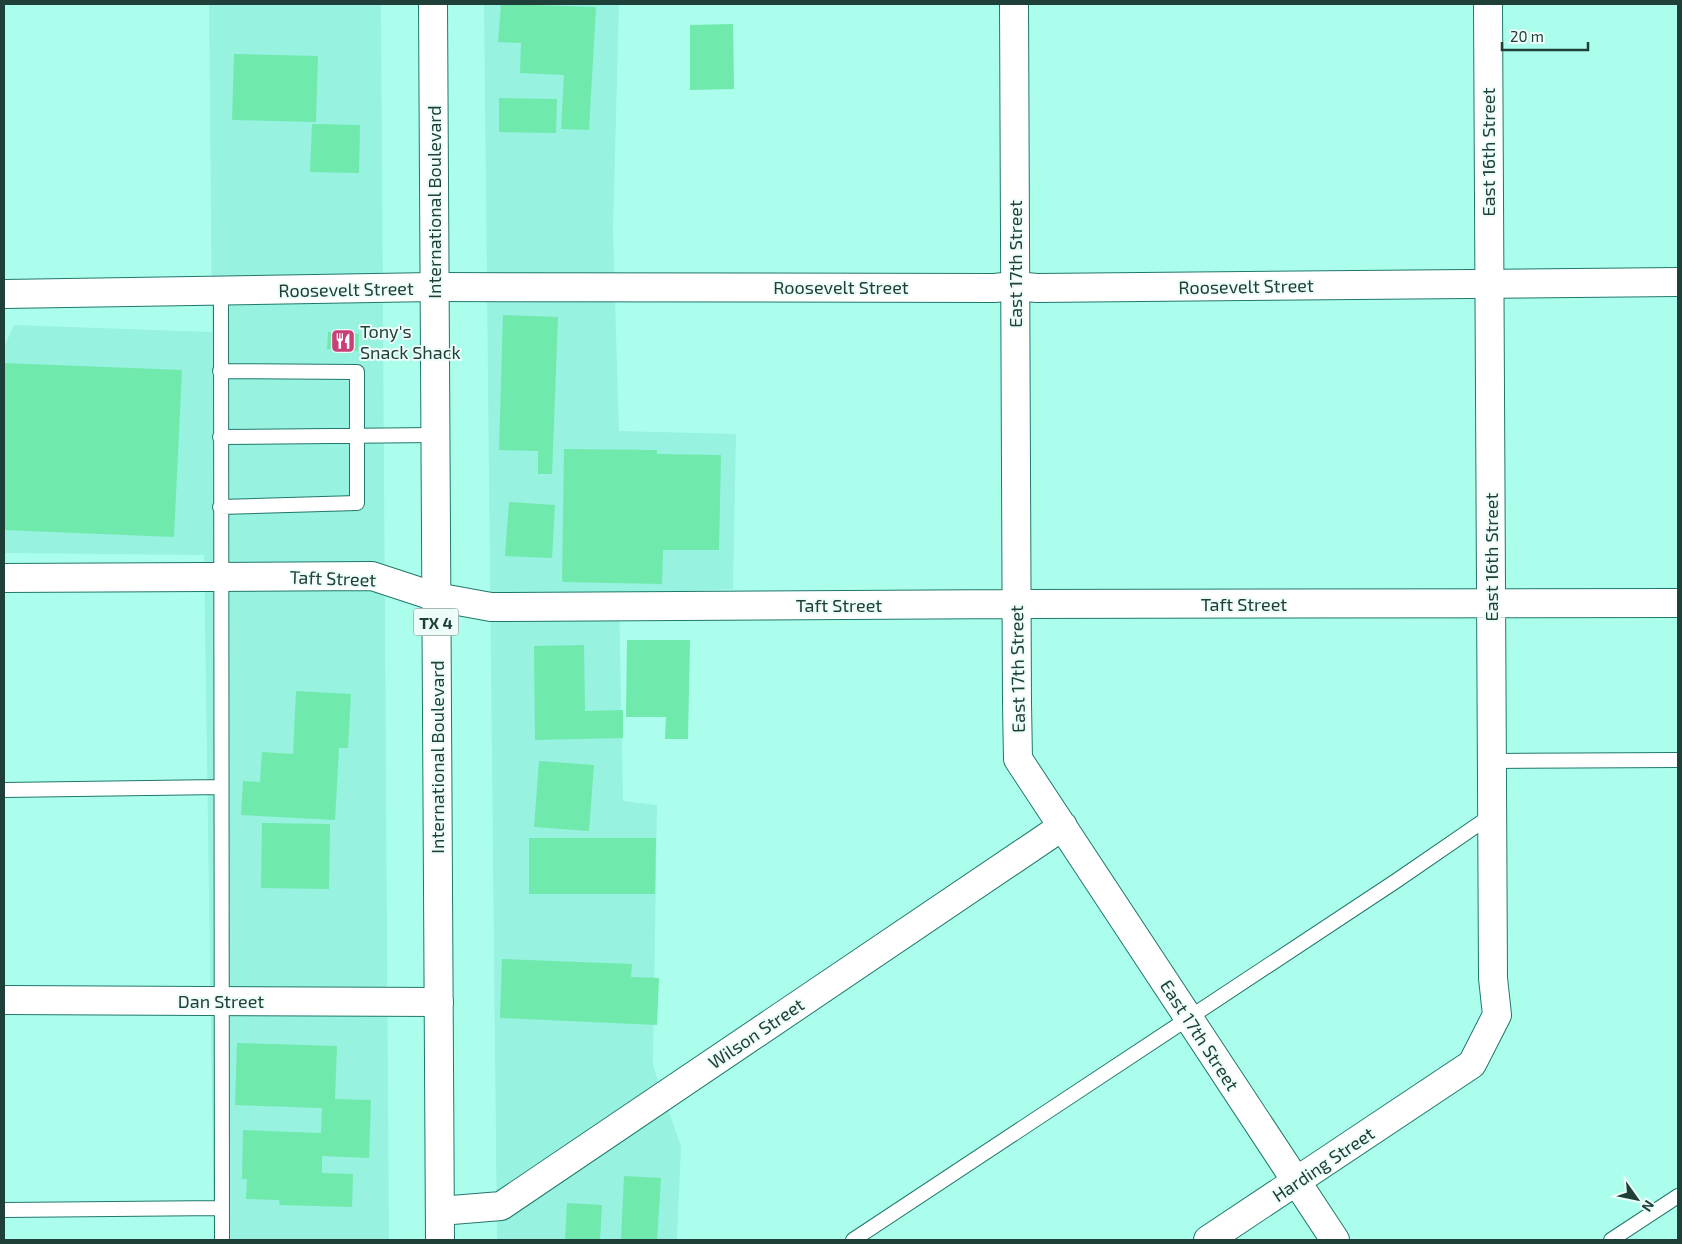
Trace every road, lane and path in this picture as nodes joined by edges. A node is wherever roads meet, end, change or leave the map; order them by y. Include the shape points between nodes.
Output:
1 (433, 4) edge
2 (1014, 4) edge
3 (1488, 4) edge
4 (1678, 282) edge
5 (1489, 284) junction
6 (1015, 286) junction
7 (434, 287) junction
8 (220, 290) junction
9 (4, 294) edge
10 (220, 370) junction
11 (435, 435) junction
12 (357, 436) junction
13 (220, 437) junction
14 (220, 507) junction
15 (220, 577) junction
16 (4, 578) edge
17 (436, 597) junction
18 (1678, 603) edge
19 (1016, 604) junction
20 (1491, 604) junction
21 (1678, 760) edge
22 (1492, 761) junction
23 (220, 787) junction
24 (4, 790) edge
25 (1493, 815) junction
26 (1063, 826) junction
27 (4, 1000) edge
28 (221, 1001) junction
29 (439, 1002) junction
30 (1189, 1018) junction
31 (1438, 1087) joint
32 (1296, 1182) junction
33 (1678, 1196) edge
34 (222, 1208) junction
35 (4, 1210) edge
36 (440, 1210) junction
37 (222, 1240) edge
38 (440, 1240) edge
39 (853, 1240) edge
40 (1208, 1240) edge
41 (1335, 1240) edge
42 (1611, 1240) edge

1 - 7 street, International Boulevard / TX 4
2 - 6 street, East 17th Street
3 - 5 street, East 16th Street
4 - 5 street, Roosevelt Street
5 - 6 street, Roosevelt Street
5 - 20 street, East 16th Street
6 - 7 street, Roosevelt Street
6 - 19 street, East 17th Street
7 - 8 street, Roosevelt Street
7 - 11 street, International Boulevard / TX 4
8 - 9 street, Roosevelt Street
8 - 10 lane
10 - 12 lane via 357,372
10 - 13 lane
11 - 12 lane
11 - 17 street, International Boulevard / TX 4
12 - 13 lane
12 - 14 lane via 357,503
13 - 14 lane
14 - 15 lane
15 - 16 street, Taft Street
15 - 17 street, Taft Street via 372,576
15 - 23 lane
17 - 19 street, Taft Street via 491,607
17 - 29 street, International Boulevard / TX 4
18 - 20 street, Taft Street
19 - 20 street, Taft Street
19 - 26 street, East 17th Street via 1018,759
20 - 22 street, East 16th Street
21 - 22 lane
22 - 25 street, East 16th Street
23 - 24 lane
23 - 28 lane
25 - 30 lane
25 - 31 street, East 16th Street via 1493,978 1497,1015 1472,1064
26 - 30 street, East 17th Street
26 - 36 street, Wilson Street via 500,1206
27 - 28 street, Dan Street
28 - 29 street, Dan Street
28 - 34 lane
29 - 36 street, International Boulevard / TX 4
30 - 32 street, East 17th Street
30 - 39 lane
31 - 32 street, Harding Street
32 - 40 street, Harding Street
32 - 41 street, East 17th Street
33 - 42 lane
34 - 35 lane
34 - 37 lane
36 - 38 street, International Boulevard / TX 4

